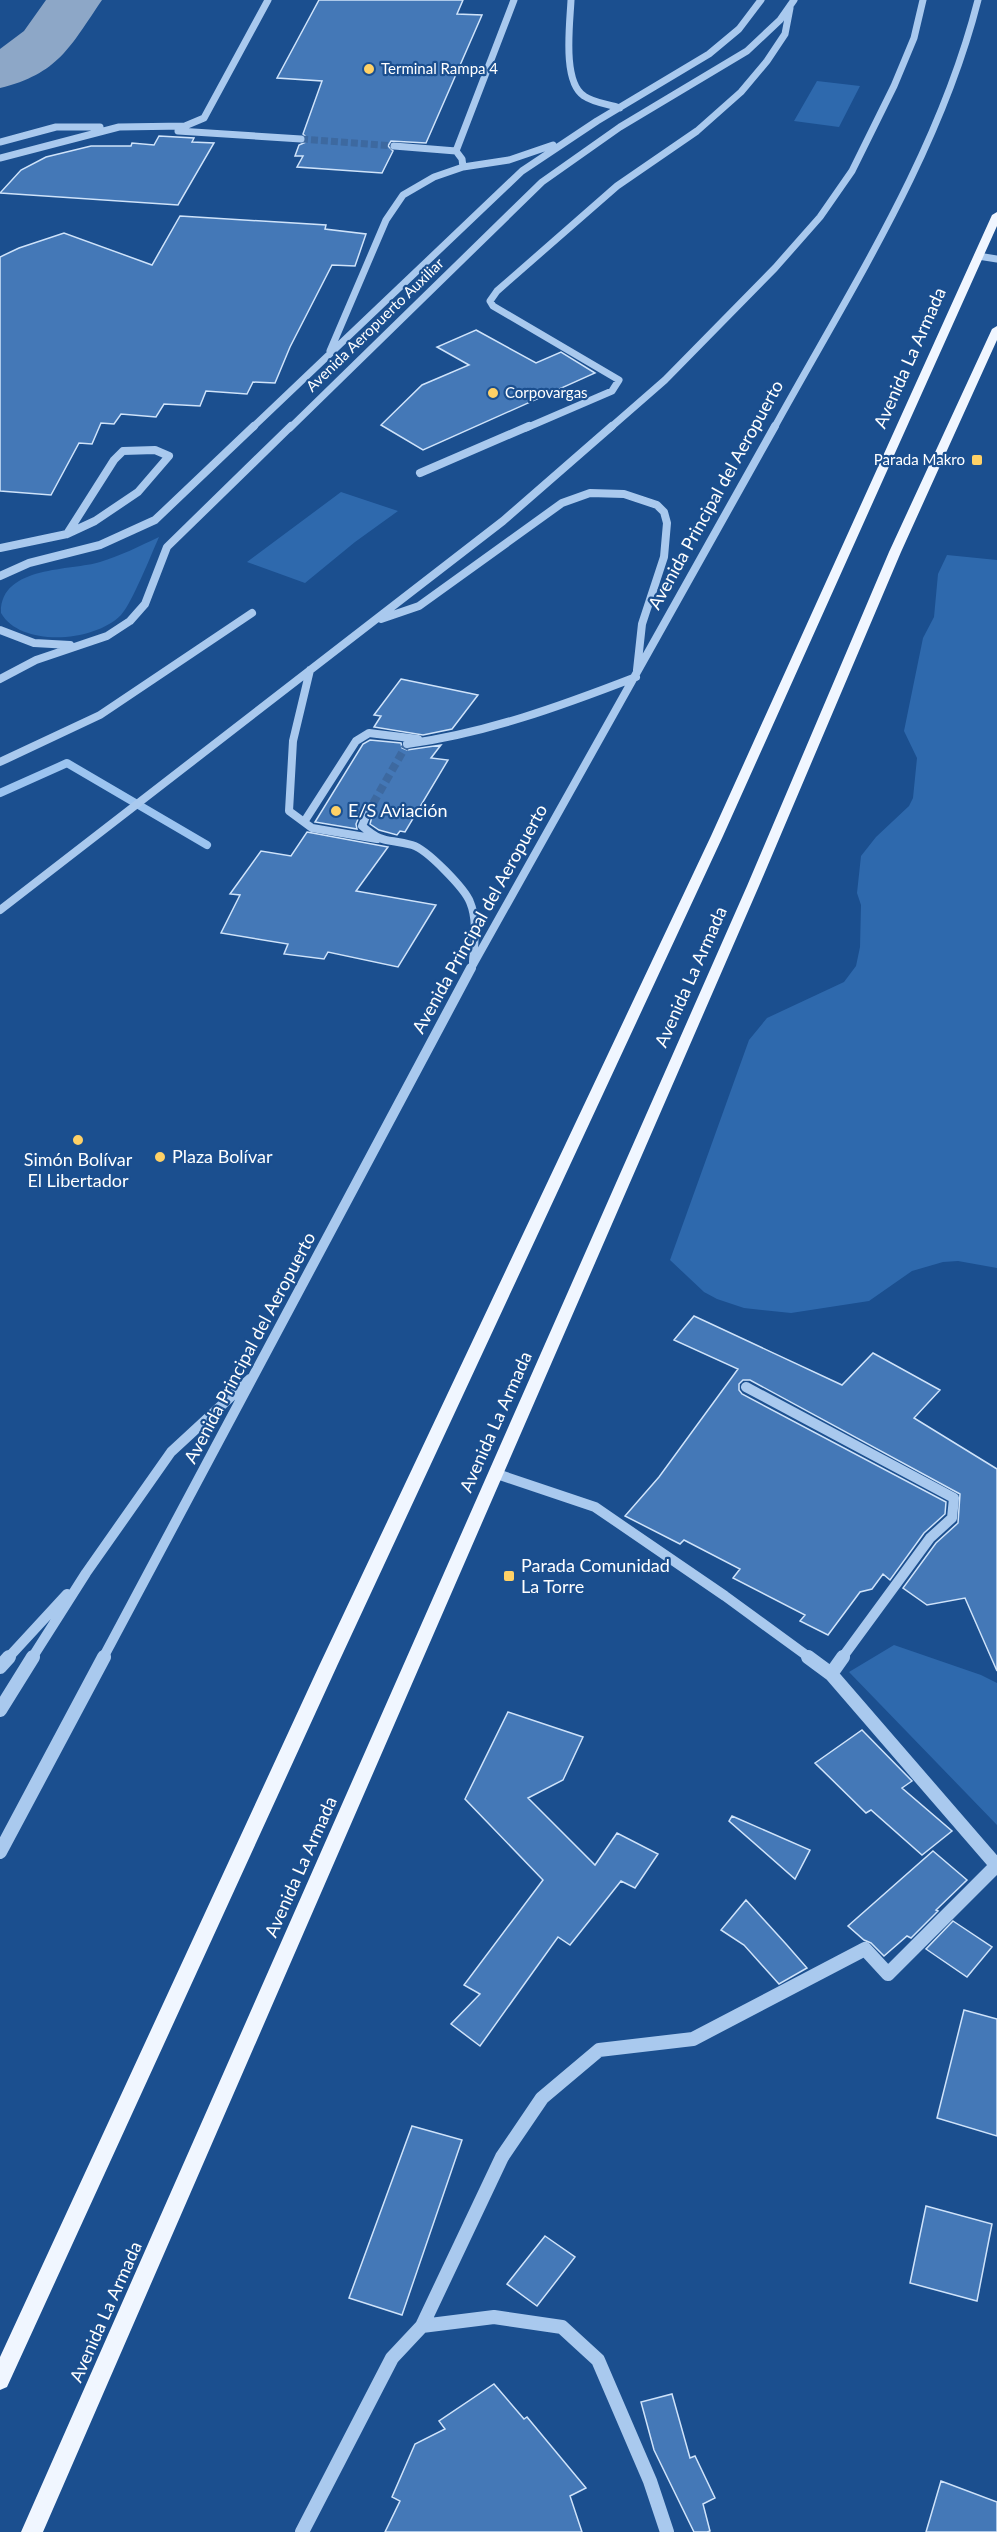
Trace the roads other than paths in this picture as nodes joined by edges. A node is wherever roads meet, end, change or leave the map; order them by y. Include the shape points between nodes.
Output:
1 (268, 0) edge
2 (514, 0) edge
3 (571, 0) edge
4 (761, 0) edge
5 (923, 0) edge
6 (978, 0) edge
7 (792, 4) edge
8 (620, 108) junction
9 (119, 127) junction
10 (301, 139) tunnel mouth
11 (564, 141) junction
12 (0, 142) edge
13 (394, 146) tunnel mouth
14 (456, 151) junction
15 (0, 158) edge
16 (463, 167) junction
17 (997, 215) edge
18 (988, 257) edge
19 (997, 329) edge
20 (327, 356) junction
21 (420, 473) dead end
22 (67, 534) junction
23 (0, 548) edge
24 (0, 576) edge
25 (252, 613) dead end
26 (372, 622) junction
27 (0, 630) edge
28 (94, 642) junction
29 (310, 670) junction
30 (636, 677) junction
31 (0, 679) edge
32 (434, 741) junction
33 (408, 744) dead end
34 (0, 762) edge
35 (367, 814) dead end
36 (304, 822) junction
37 (376, 839) junction
38 (3, 908) edge
39 (473, 965) junction
40 (257, 1373) junction
41 (746, 1387) dead end
42 (497, 1474) junction
43 (86, 1573) junction
44 (0, 1666) edge
45 (831, 1674) junction
46 (0, 1710) edge
47 (0, 1852) edge
48 (997, 1866) edge
49 (422, 2326) junction
50 (0, 2380) edge
51 (32, 2532) edge
52 (302, 2532) edge
53 (667, 2532) edge

1 - 9 street via 204,118 178,127
2 - 14 street
3 - 8 street via 573,79 586,97
4 - 8 street, Avenida Aeropuerto Auxiliar via 742,26 703,57
5 - 26 street via 914,38 872,134 852,171 805,234 665,380 503,521
6 - 30 street, Avenida Principal del Aeropuerto via 951,95 930,142
7 - 21 street via 785,34 741,92 697,131 617,186 490,301 613,375 619,380 612,391
7 - 28 street, Avenida Aeropuerto Auxiliar via 747,51 620,127 542,182 167,548 160,559 150,597 140,612 124,627
8 - 11 street, Avenida Aeropuerto Auxiliar
9 - 10 street
9 - 12 street via 56,127
9 - 15 street
11 - 16 street via 509,160
11 - 20 street, Avenida Aeropuerto Auxiliar via 522,171
13 - 14 street
14 - 16 street
16 - 20 street via 416,186 394,206
17 - 18 main road, Avenida La Armada
18 - 50 main road, Avenida La Armada via 328,1666
19 - 42 main road, Avenida La Armada via 895,552
20 - 24 street, Avenida Aeropuerto Auxiliar via 155,520 83,551 25,563
22 - 22 street via 123,451 154,450 169,456 131,497
22 - 23 street
25 - 34 street via 100,715
26 - 29 street
26 - 30 street via 419,606 562,503 590,493 624,494 657,505 667,523 664,557 642,624
27 - 28 street via 46,646
28 - 31 street, Avenida Aeropuerto Auxiliar via 41,658
29 - 36 street via 293,741 289,811
29 - 38 street
30 - 32 street via 566,704
30 - 39 street, Avenida Principal del Aeropuerto
32 - 33 street
32 - 36 street via 369,733 356,741
35 - 37 street via 362,826
36 - 37 street via 312,828
37 - 39 street via 423,850 470,901 476,924
39 - 40 street, Avenida Principal del Aeropuerto
40 - 43 street via 171,1452
40 - 47 street, Avenida Principal del Aeropuerto
41 - 45 street via 954,1498 952,1518 930,1538
42 - 45 street via 595,1507
42 - 51 main road, Avenida La Armada
43 - 44 street
43 - 46 street
45 - 48 street
48 - 49 street via 888,1974 865,1949 693,2039 599,2050 542,2098 502,2157
49 - 52 street via 392,2358
49 - 53 street via 494,2317 561,2327 598,2360 650,2481

